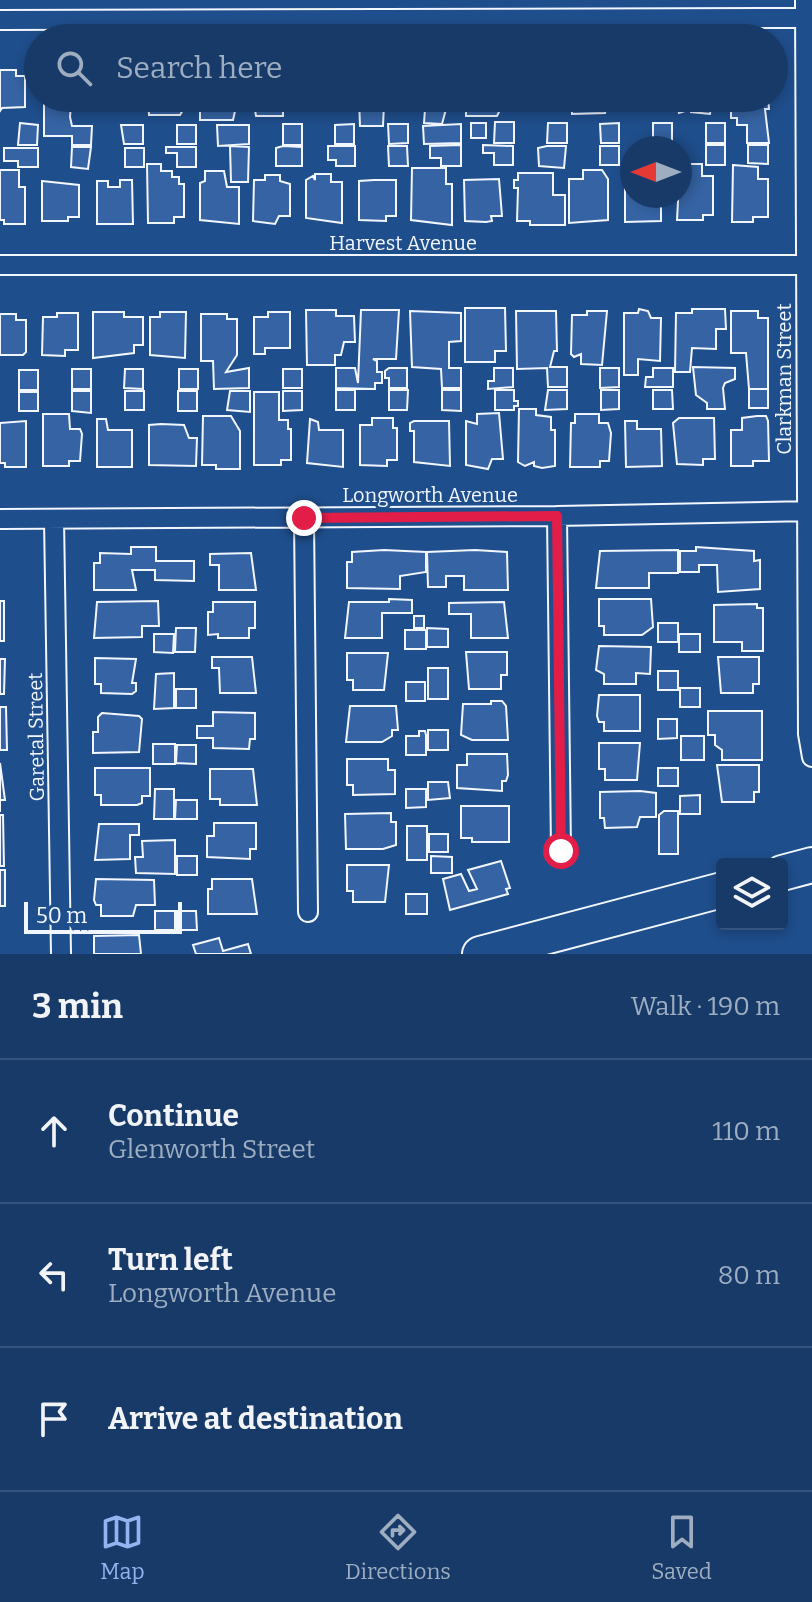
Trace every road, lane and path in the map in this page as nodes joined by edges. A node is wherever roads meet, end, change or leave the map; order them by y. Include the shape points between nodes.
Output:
1 (805, 9) edge
2 (0, 20) edge
3 (0, 265) edge
4 (806, 265) junction
5 (810, 511) edge
6 (557, 516) junction
7 (304, 518) junction
8 (0, 519) edge
9 (54, 519) junction
10 (812, 757) edge
11 (561, 851) dead end
12 (812, 865) edge
13 (788, 871) edge
14 (716, 892) edge
15 (308, 912) dead end
16 (577, 931) junction
17 (61, 954) edge
18 (480, 954) edge
19 (531, 954) edge

1 - 2 street
1 - 4 street, Clarkman Street
3 - 4 street, Harvest Avenue
4 - 5 street, Clarkman Street
5 - 6 street, Longworth Avenue
5 - 10 street, Clarkman Street
6 - 7 street, Longworth Avenue
6 - 11 street
7 - 9 street, Longworth Avenue
7 - 15 street
8 - 9 street, Longworth Avenue
9 - 17 street, Garetal Street
12 - 13 highway
14 - 16 highway
16 - 18 highway
16 - 19 highway

